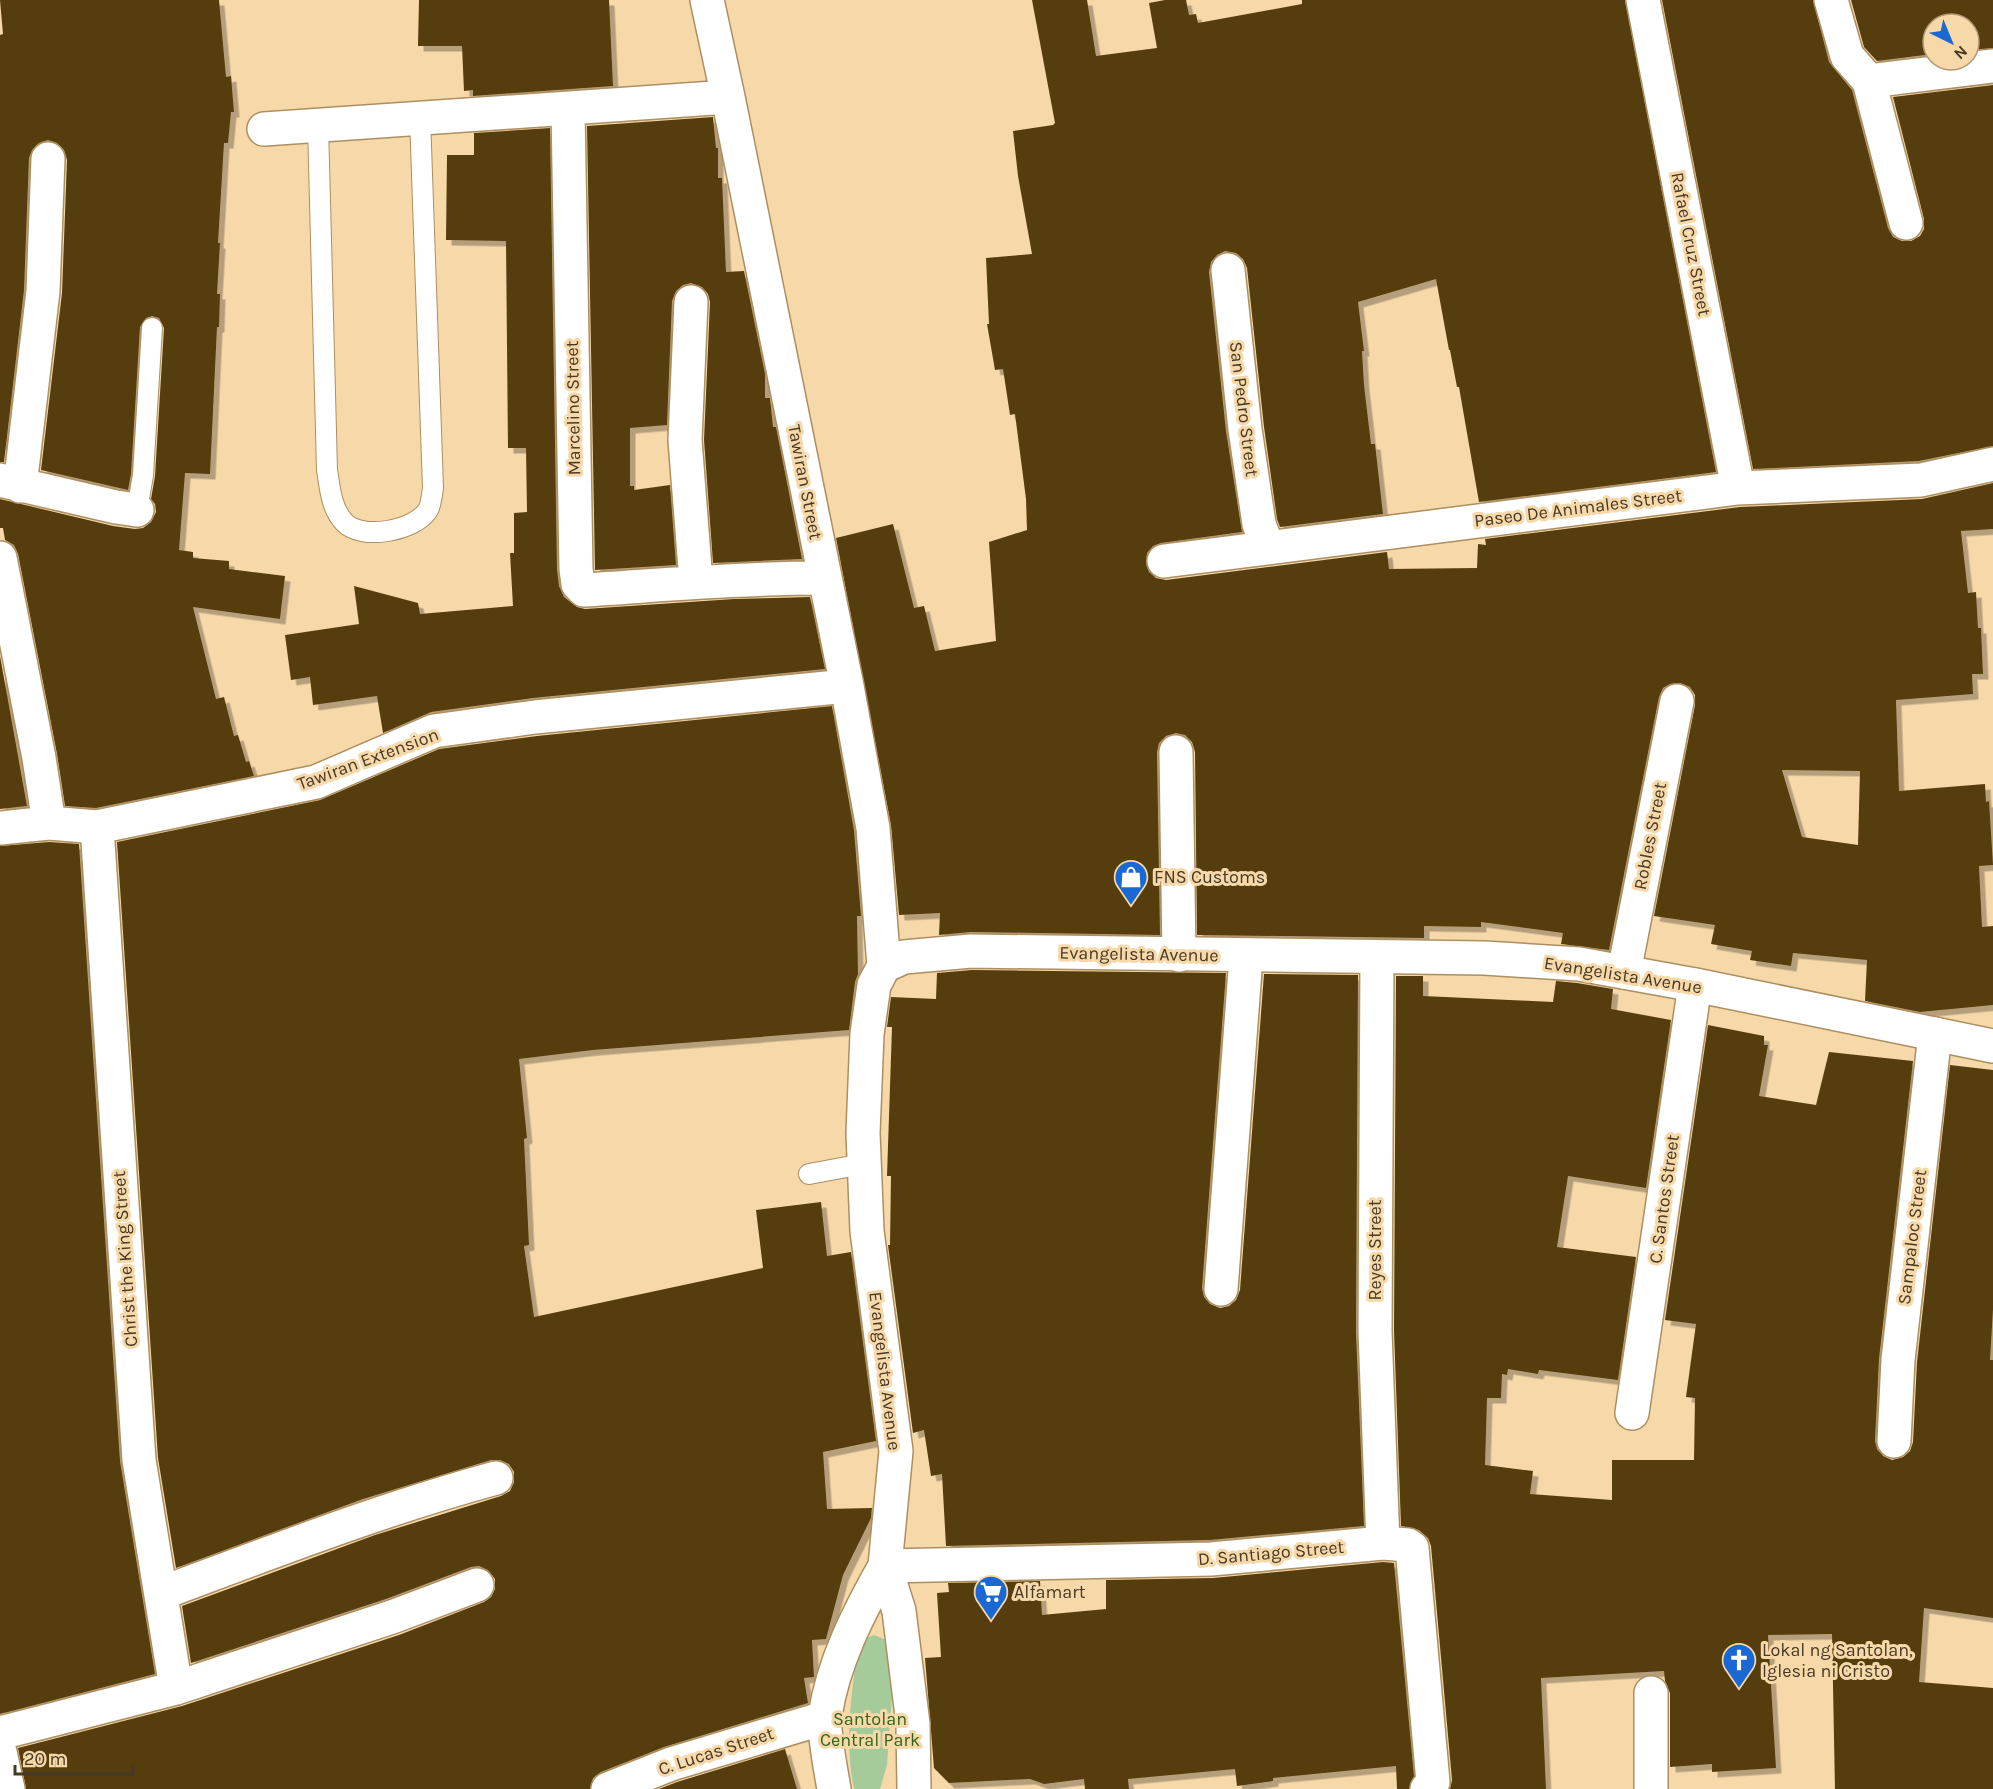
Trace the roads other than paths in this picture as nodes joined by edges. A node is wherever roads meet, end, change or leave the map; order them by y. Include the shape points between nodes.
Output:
1 (707, 0) edge
2 (1643, 0) edge
3 (1831, 0) edge
4 (1993, 66) edge
5 (1869, 81) junction
6 (729, 98) junction
7 (568, 110) junction
8 (420, 117) junction
9 (318, 125) junction
10 (264, 129) dead end
11 (48, 159) dead end
12 (1906, 223) dead end
13 (1228, 270) dead end
14 (691, 302) dead end
15 (152, 328) dead end
16 (1993, 464) edge
17 (10, 483) edge
18 (1738, 488) junction
19 (137, 510) joint
20 (1268, 548) junction
21 (0, 558) edge
22 (1164, 561) dead end
23 (824, 578) junction
24 (696, 582) junction
25 (847, 686) junction
26 (1677, 701) dead end
27 (1176, 752) dead end
28 (49, 823) junction
29 (0, 828) edge
30 (97, 828) junction
31 (1179, 955) junction
32 (1246, 957) junction
33 (1377, 957) junction
34 (884, 966) junction
35 (1624, 972) junction
36 (1695, 985) junction
37 (1935, 1034) junction
38 (1993, 1046) edge
39 (863, 1164) junction
40 (809, 1173) dead end
41 (1221, 1289) dead end
42 (1632, 1413) dead end
43 (1894, 1441) dead end
44 (496, 1478) dead end
45 (1383, 1543) junction
46 (885, 1566) junction
47 (477, 1585) dead end
48 (162, 1593) junction
49 (176, 1688) junction
50 (1651, 1693) dead end
51 (825, 1718) junction
52 (0, 1733) edge
53 (0, 1752) edge
54 (8, 1789) edge
55 (608, 1789) edge
56 (834, 1789) edge
57 (914, 1789) edge
58 (1427, 1789) edge
59 (1651, 1789) edge

1 - 6 street, Tawiran Street
2 - 18 street, Rafael Cruz Street
3 - 5 street via 1847,56
4 - 5 street
5 - 12 street
6 - 7 street
6 - 23 street, Tawiran Street
7 - 8 street
7 - 24 street, Marcelino Street via 578,584 584,590
8 - 9 street
8 - 9 lane via 433,488 428,510 412,525 393,531 362,531 344,524 333,503 327,470
9 - 10 street
11 - 17 street via 43,291
13 - 20 street, San Pedro Street via 1259,524
14 - 24 street via 685,440
15 - 19 lane via 143,475
16 - 18 street, Paseo De Animales Street via 1921,480
17 - 19 street
18 - 20 street, Paseo De Animales Street
20 - 22 street, Paseo De Animales Street
21 - 28 street
23 - 24 street, Marcelino Street
23 - 25 street, Tawiran Street
25 - 30 street, Tawiran Extension via 434,731 316,782
25 - 34 street, Tawiran Street via 873,828
26 - 35 street, Robles Street
27 - 31 street
28 - 29 street, Tawiran Extension
28 - 30 street, Tawiran Extension
30 - 48 street, Christ the King Street via 139,1460
31 - 32 street, Evangelista Avenue
31 - 34 street, Evangelista Avenue via 971,951 904,957
32 - 33 street, Evangelista Avenue
32 - 41 street
33 - 35 street, Evangelista Avenue via 1484,958 1579,964
33 - 45 street, Reyes Street via 1375,1332
34 - 39 street, Evangelista Avenue via 874,985 867,1034
35 - 36 street, Evangelista Avenue
36 - 37 street, Evangelista Avenue
36 - 42 street, C. Santos Street
37 - 38 street, Evangelista Avenue
37 - 43 street, Sampaloc Street via 1898,1360
39 - 40 lane
39 - 46 street, Evangelista Avenue via 867,1231 896,1451
44 - 48 street via 292,1544
45 - 46 street, D. Santiago Street via 1211,1559
45 - 58 street, D. Santiago Street via 1412,1548 1433,1782
46 - 51 street, Evangelista Avenue via 861,1609 837,1668
46 - 57 street, Evangelista Avenue via 899,1611 913,1724
47 - 49 street
48 - 49 street, Christ the King Street
49 - 52 street
50 - 59 street
51 - 55 street, C. Lucas Street via 670,1764
51 - 56 street, Evangelista Avenue
53 - 54 street

